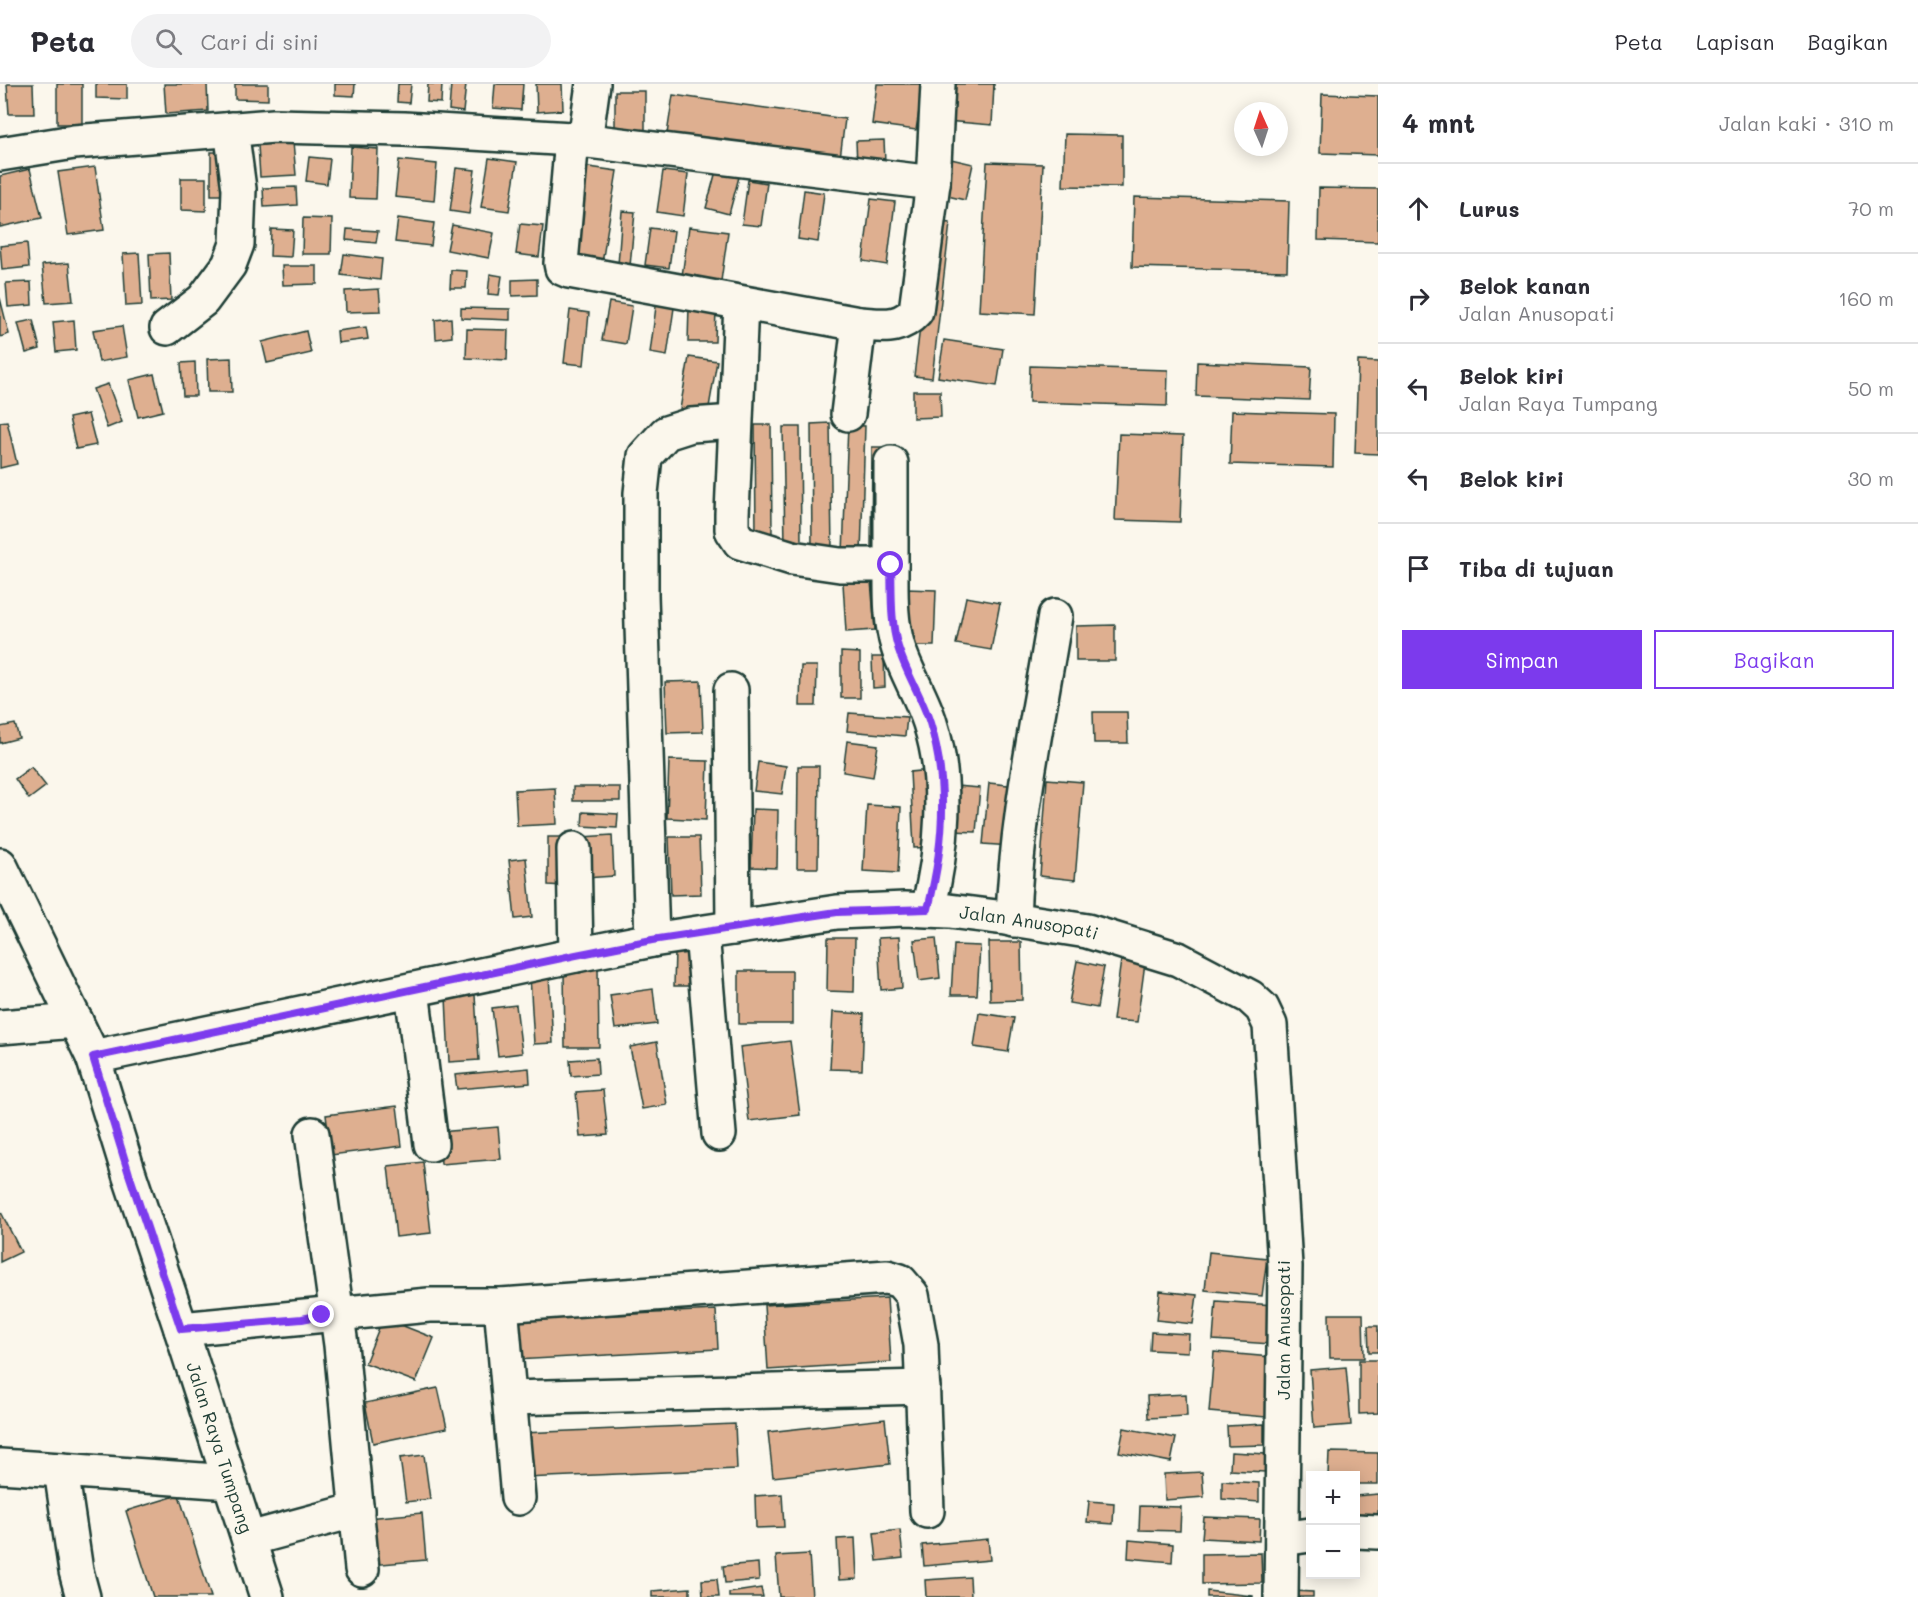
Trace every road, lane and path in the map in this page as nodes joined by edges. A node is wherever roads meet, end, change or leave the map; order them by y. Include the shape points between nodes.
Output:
1 (593, 84) edge
2 (938, 84) edge
3 (231, 129) junction
4 (578, 140) junction
5 (0, 154) edge
6 (933, 183) junction
7 (741, 303) junction
8 (859, 324) junction
9 (167, 328) dead end
10 (848, 414) dead end
11 (735, 422) junction
12 (891, 463) dead end
13 (891, 565) junction
14 (1055, 616) dead end
15 (731, 690) dead end
16 (574, 849) dead end
17 (0, 865) edge
18 (928, 909) junction
19 (1013, 920) junction
20 (717, 931) junction
21 (652, 940) junction
22 (576, 955) junction
23 (412, 990) junction
24 (76, 1021) junction
25 (0, 1027) edge
26 (93, 1057) junction
27 (312, 1134) dead end
28 (718, 1134) dead end
29 (431, 1144) dead end
30 (501, 1305) junction
31 (337, 1315) junction
32 (181, 1329) junction
33 (923, 1387) junction
34 (510, 1398) junction
35 (0, 1466) edge
36 (61, 1470) junction
37 (230, 1482) junction
38 (518, 1498) dead end
39 (357, 1510) junction
40 (927, 1511) dead end
41 (1360, 1531) edge
42 (1378, 1532) edge
43 (1296, 1537) edge
44 (249, 1539) junction
45 (362, 1569) dead end
46 (83, 1597) edge
47 (267, 1597) edge
48 (1281, 1597) edge

1 - 4 street
2 - 6 street
3 - 4 street via 405,129
3 - 5 street via 74,142
3 - 9 street via 239,189 237,244 229,266 204,300
4 - 6 street
4 - 7 street via 562,268
6 - 8 street via 916,311 908,320 895,325
7 - 8 street
7 - 11 street
8 - 10 street
11 - 13 street via 732,530 740,542 792,558 840,565
11 - 21 street via 691,425 666,433 645,456 641,595
12 - 13 street
13 - 18 street via 893,630 931,724 938,760 941,837
14 - 19 street via 1031,754
15 - 20 street
16 - 22 street
17 - 24 street, Jalan Raya Tumpang
18 - 19 street, Jalan Anusopati
18 - 20 street, Jalan Anusopati via 837,912
19 - 43 street, Jalan Anusopati via 1087,931 1178,960 1250,997 1262,1008 1269,1025 1285,1266
20 - 21 street, Jalan Anusopati
20 - 28 street
21 - 22 street, Jalan Anusopati
22 - 23 street, Jalan Anusopati
23 - 26 street, Jalan Anusopati
23 - 29 street
24 - 25 street
24 - 26 street, Jalan Raya Tumpang
26 - 32 street, Jalan Raya Tumpang
27 - 31 street
30 - 31 street via 429,1305
30 - 33 street via 887,1277 900,1281 912,1295 921,1345
30 - 34 street
31 - 32 street
31 - 39 street
32 - 37 street, Jalan Raya Tumpang
33 - 34 street
33 - 40 street
34 - 38 street
35 - 36 street
36 - 37 street
36 - 46 street
37 - 44 street, Jalan Raya Tumpang
39 - 44 street
39 - 45 street
41 - 42 street
43 - 48 street, Jalan Anusopati
44 - 47 street, Jalan Raya Tumpang

